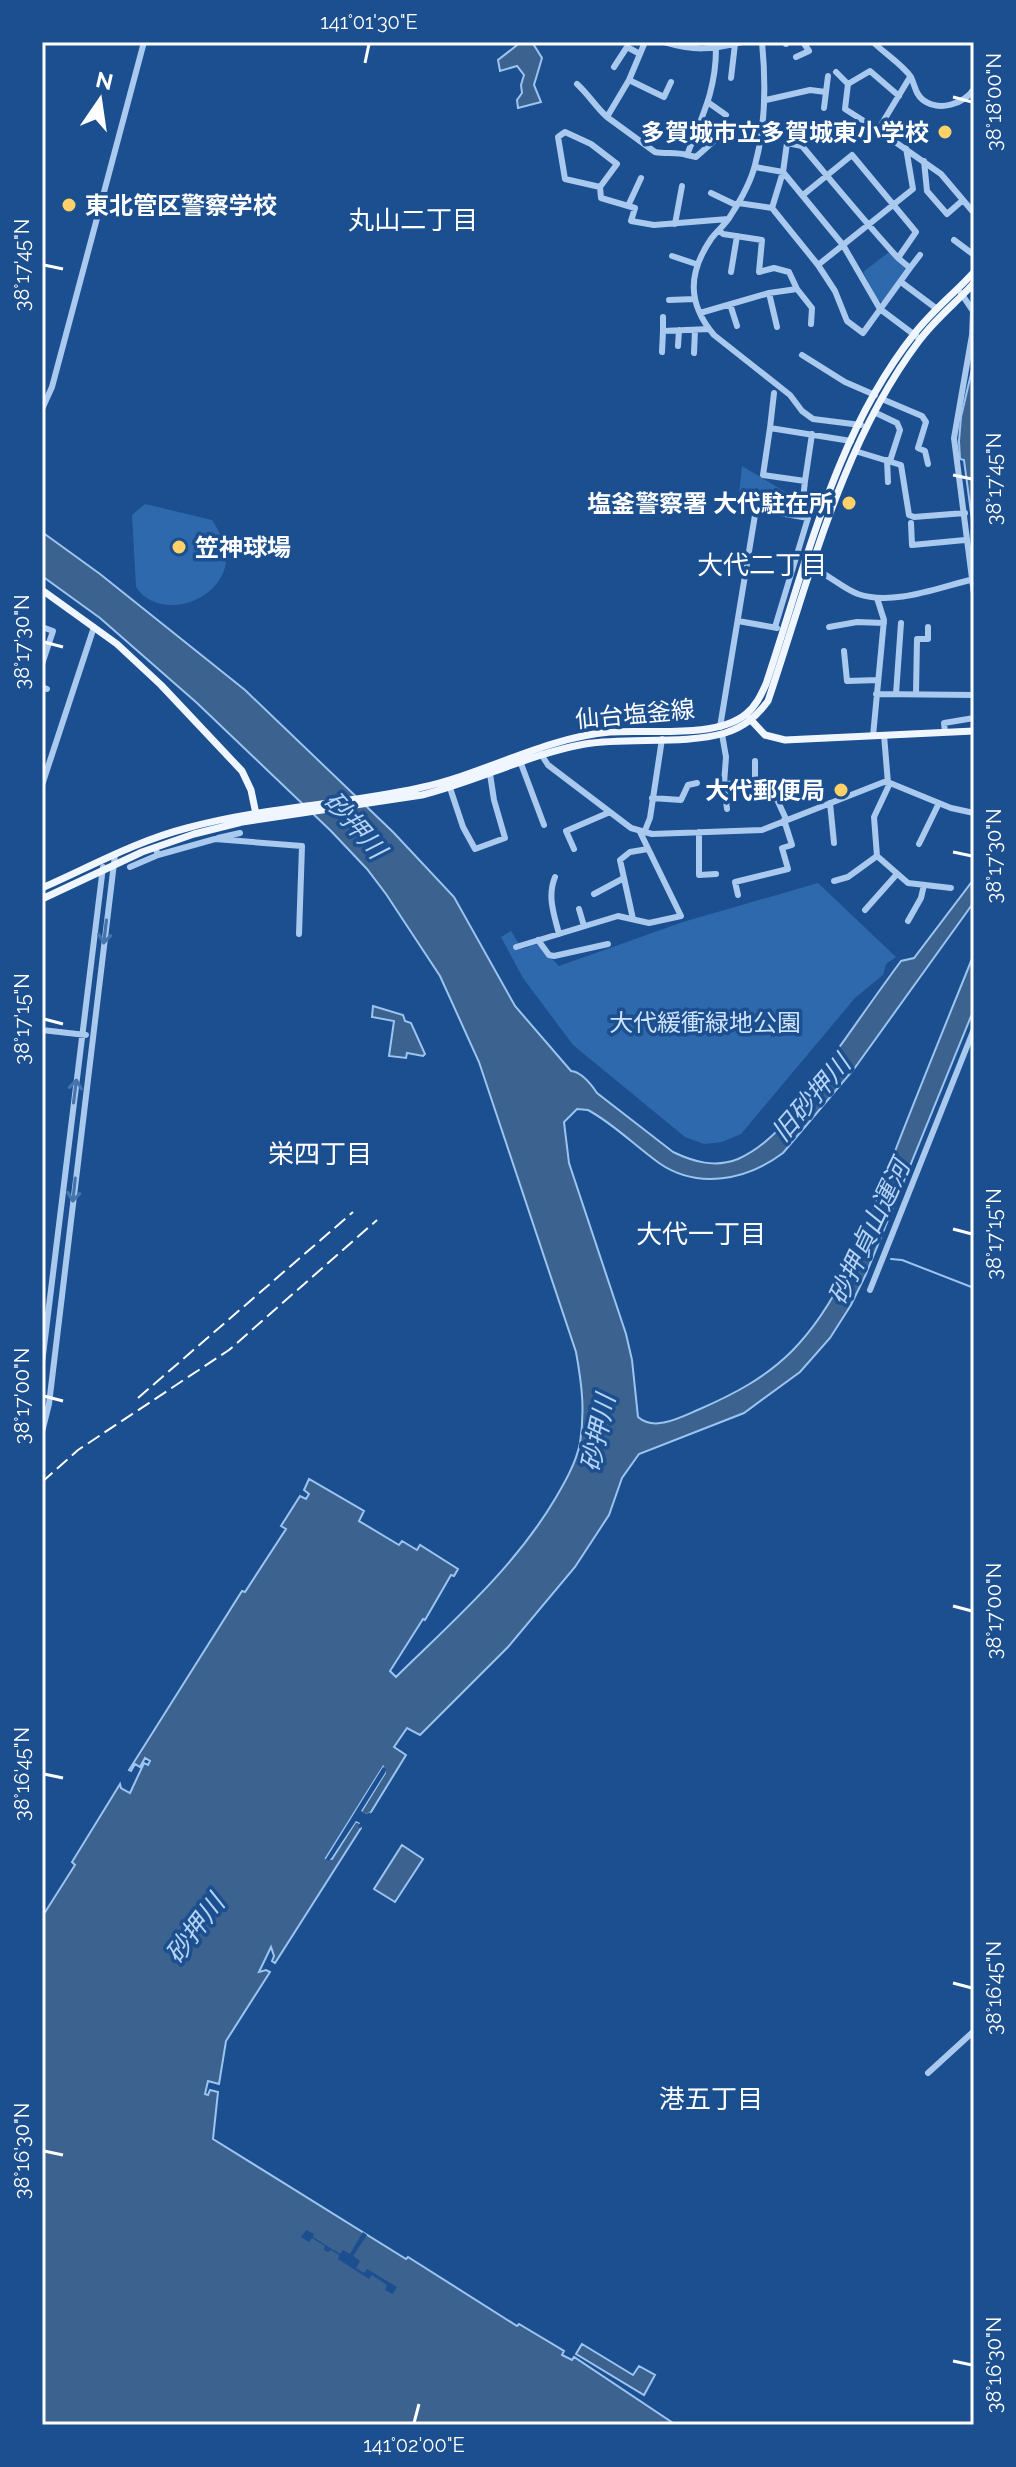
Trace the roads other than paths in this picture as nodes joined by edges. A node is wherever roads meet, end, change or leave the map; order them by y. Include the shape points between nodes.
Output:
1 (144, 42) edge
2 (645, 42) edge
3 (664, 42) edge
4 (762, 42) edge
5 (803, 42) edge
6 (738, 43) edge
7 (875, 43) edge
8 (712, 46) edge
9 (640, 54) junction
10 (796, 57) dead end
11 (614, 67) dead end
12 (836, 72) dead end
13 (828, 76) dead end
14 (910, 77) junction
15 (731, 78) dead end
16 (629, 80) junction
17 (671, 82) dead end
18 (577, 84) dead end
19 (848, 84) junction
20 (974, 89) edge
21 (826, 92) junction
22 (899, 96) junction
23 (766, 100) junction
24 (709, 103) junction
25 (824, 108) dead end
26 (726, 115) dead end
27 (607, 117) junction
28 (878, 130) junction
29 (724, 132) dead end
30 (906, 148) junction
31 (687, 155) junction
32 (924, 161) junction
33 (755, 167) junction
34 (783, 172) junction
35 (827, 176) junction
36 (649, 184) dead end
37 (682, 186) dead end
38 (600, 187) junction
39 (711, 193) dead end
40 (803, 195) junction
41 (963, 200) junction
42 (737, 204) junction
43 (628, 206) junction
44 (893, 206) junction
45 (772, 208) junction
46 (974, 213) edge
47 (728, 219) junction
48 (675, 224) junction
49 (868, 226) junction
50 (719, 230) junction
51 (737, 236) junction
52 (954, 240) dead end
53 (843, 245) junction
54 (920, 255) dead end
55 (974, 255) edge
56 (672, 256) dead end
57 (898, 258) junction
58 (696, 264) junction
59 (818, 265) junction
60 (910, 268) junction
61 (731, 272) dead end
62 (974, 272) edge
63 (901, 282) junction
64 (974, 283) edge
65 (797, 289) junction
66 (769, 293) junction
67 (960, 293) junction
68 (695, 299) junction
69 (669, 300) dead end
70 (730, 304) junction
71 (880, 309) junction
72 (937, 309) junction
73 (700, 313) junction
74 (663, 317) dead end
75 (811, 324) dead end
76 (737, 326) dead end
77 (777, 327) dead end
78 (709, 329) junction
79 (679, 330) junction
80 (695, 330) junction
81 (663, 331) junction
82 (917, 336) junction
83 (678, 346) dead end
84 (662, 352) dead end
85 (694, 353) dead end
86 (802, 355) dead end
87 (774, 393) dead end
88 (878, 397) junction
89 (42, 409) edge
90 (874, 412) junction
91 (862, 426) junction
92 (770, 428) junction
93 (812, 434) junction
94 (851, 441) junction
95 (855, 451) junction
96 (888, 460) junction
97 (928, 464) dead end
98 (805, 481) junction
99 (888, 482) dead end
100 (803, 500) dead end
101 (965, 513) junction
102 (911, 523) dead end
103 (965, 540) junction
104 (809, 567) junction
105 (970, 580) junction
106 (42, 590) edge
107 (974, 594) edge
108 (877, 598) junction
109 (738, 621) junction
110 (884, 623) junction
111 (901, 623) dead end
112 (42, 627) edge
113 (94, 627) junction
114 (775, 627) junction
115 (829, 627) dead end
116 (928, 627) dead end
117 (785, 630) junction
118 (844, 651) dead end
119 (43, 659) edge
120 (878, 680) junction
121 (876, 694) junction
122 (896, 694) junction
123 (916, 694) junction
124 (974, 695) edge
125 (749, 717) junction
126 (974, 718) edge
127 (721, 730) junction
128 (974, 731) edge
129 (945, 732) junction
130 (884, 735) junction
131 (873, 736) junction
132 (662, 739) junction
133 (539, 751) junction
134 (42, 754) edge
135 (51, 757) junction
136 (520, 761) junction
137 (755, 761) dead end
138 (490, 774) junction
139 (697, 783) dead end
140 (755, 783) junction
141 (889, 783) junction
142 (724, 784) junction
143 (42, 785) edge
144 (450, 788) junction
145 (652, 798) junction
146 (370, 800) junction
147 (830, 803) junction
148 (939, 803) junction
149 (727, 809) dead end
150 (610, 812) junction
151 (974, 813) edge
152 (256, 816) junction
153 (785, 820) junction
154 (544, 825) dead end
155 (642, 832) junction
156 (699, 832) junction
157 (240, 833) dead end
158 (215, 839) junction
159 (834, 843) dead end
160 (919, 844) dead end
161 (574, 849) dead end
162 (648, 849) junction
163 (157, 851) junction
164 (115, 855) junction
165 (877, 856) junction
166 (104, 860) junction
167 (113, 866) junction
168 (130, 867) dead end
169 (102, 872) junction
170 (716, 874) dead end
171 (897, 874) junction
172 (555, 877) dead end
173 (624, 878) junction
174 (834, 881) dead end
175 (924, 885) junction
176 (42, 888) edge
177 (951, 888) dead end
178 (594, 894) dead end
179 (738, 895) dead end
180 (42, 899) edge
181 (579, 909) dead end
182 (865, 910) dead end
183 (633, 919) junction
184 (908, 921) dead end
185 (584, 926) junction
186 (299, 934) dead end
187 (559, 934) junction
188 (538, 940) junction
189 (608, 944) dead end
190 (516, 947) dead end
191 (91, 963) junction
192 (101, 965) junction
193 (974, 1029) edge
194 (42, 1030) edge
195 (82, 1035) junction
196 (93, 1035) junction
197 (870, 1290) dead end
198 (44, 1326) edge
199 (58, 1327) junction
200 (57, 1343) junction
201 (43, 1346) edge
202 (42, 1363) edge
203 (42, 1432) edge
204 (974, 2031) edge
205 (928, 2073) dead end

1 - 89 street
2 - 9 street
3 - 8 street via 692,50
4 - 23 street
5 - 10 street via 809,51
6 - 8 street
6 - 15 street
7 - 14 street
8 - 24 street via 716,72
9 - 11 street via 627,47
9 - 16 street
12 - 19 street
13 - 21 street
14 - 20 street via 917,94 933,105 950,105
14 - 22 street
16 - 17 street via 664,97
16 - 27 street
18 - 27 street
19 - 22 street via 870,71
19 - 28 street via 845,109
21 - 23 street via 810,90
21 - 25 street
22 - 28 street
23 - 33 street
24 - 26 street
24 - 31 street
27 - 31 street via 655,152
28 - 30 street
29 - 31 street via 696,157
30 - 32 street
30 - 44 street via 913,189
32 - 41 street
32 - 41 street via 927,191 947,214
33 - 34 street
33 - 42 street
34 - 35 street via 787,143 802,146
34 - 40 street
34 - 45 street
35 - 40 street
35 - 44 street via 852,155
35 - 49 street
36 - 43 street via 640,180
37 - 48 street
38 - 38 street via 617,164 565,132 558,137 565,179
38 - 43 street via 601,198
39 - 42 street
40 - 53 street
41 - 46 street
42 - 45 street
42 - 47 street
43 - 48 street via 635,208 631,221
44 - 49 street
44 - 57 street via 916,232
45 - 59 street
47 - 48 street
47 - 50 street
49 - 53 street
49 - 57 street
50 - 51 street
50 - 58 street
51 - 61 street
51 - 65 street via 762,240 759,272 789,272
52 - 55 street
53 - 59 street
53 - 71 street
54 - 60 street
56 - 58 street
57 - 60 street
58 - 68 street
59 - 71 street via 847,321 863,333
60 - 63 street
62 - 67 main road, 仙台塩釜線
63 - 71 street
63 - 72 street
64 - 67 main road, 仙台塩釜線
65 - 66 street
65 - 75 street via 812,308
66 - 70 street
66 - 77 street
67 - 72 main road, 仙台塩釜線
67 - 82 main road, 仙台塩釜線
67 - 101 street via 973,311 954,438
68 - 69 street
68 - 73 street
70 - 73 street
70 - 76 street
71 - 82 street
72 - 82 main road, 仙台塩釜線
73 - 78 street
74 - 81 street
78 - 80 street
78 - 91 street via 813,419
79 - 80 street
79 - 81 street
79 - 83 street
80 - 85 street
81 - 84 street
82 - 88 main road, 仙台塩釜線
86 - 88 street
87 - 92 street
88 - 90 main road, 仙台塩釜線
88 - 91 main road, 仙台塩釜線
88 - 97 street via 922,416 926,422 918,448 925,451
90 - 91 main road, 仙台塩釜線
90 - 96 street via 897,423 900,430
91 - 94 main road, 仙台塩釜線
91 - 95 main road, 仙台塩釜線
92 - 93 street
92 - 98 street via 763,475
93 - 94 street
93 - 98 street
94 - 104 main road, 仙台塩釜線
95 - 96 street
95 - 104 main road, 仙台塩釜線
96 - 99 street
96 - 101 street via 901,465 909,515
98 - 100 street
101 - 103 street
102 - 103 street via 912,545
103 - 105 street
104 - 108 street via 856,593
104 - 117 main road, 仙台塩釜線
104 - 125 main road, 仙台塩釜線 via 768,701
105 - 107 street
105 - 108 street
106 - 113 main road
108 - 110 street
109 - 114 street
109 - 114 street via 756,509 808,518
109 - 127 street
110 - 115 street
110 - 120 street
111 - 122 street
112 - 119 street via 53,631
113 - 135 street
113 - 152 main road via 139,663 233,760 247,780
114 - 117 street
116 - 123 street via 928,639 917,639
117 - 125 main road, 仙台塩釜線
118 - 120 street via 847,681
120 - 121 street
121 - 122 street
121 - 131 street
122 - 123 street
123 - 124 street
125 - 127 main road, 仙台塩釜線
125 - 131 main road via 765,735 779,740
126 - 129 street via 944,723
127 - 132 main road, 仙台塩釜線
127 - 133 main road, 仙台塩釜線 via 603,733
127 - 142 street
128 - 129 main road
129 - 130 main road
130 - 131 main road
130 - 141 street
132 - 133 main road, 仙台塩釜線
132 - 145 street
133 - 136 main road, 仙台塩釜線
133 - 146 main road, 仙台塩釜線
133 - 150 street via 548,765
134 - 135 street
135 - 143 street
136 - 138 main road, 仙台塩釜線
136 - 154 street
137 - 140 street
138 - 144 main road, 仙台塩釜線
138 - 144 street via 505,838 475,849
139 - 145 street via 688,785 681,800
140 - 142 street
140 - 153 street via 769,782
141 - 147 street
141 - 148 street
141 - 165 street via 874,817
142 - 149 street
144 - 146 main road, 仙台塩釜線
145 - 155 street
146 - 152 main road, 仙台塩釜線
147 - 153 street
147 - 159 street
148 - 151 street
148 - 160 street
150 - 155 street
150 - 161 street via 566,831
152 - 163 main road, 仙台塩釜線
152 - 164 main road, 仙台塩釜線 via 187,828
153 - 156 street via 762,830
153 - 179 street via 792,845 782,848 788,869 735,882
155 - 156 street
155 - 162 street
156 - 170 street via 699,875
157 - 158 street
158 - 163 street
158 - 186 street via 302,846
162 - 173 street via 620,860
162 - 183 street via 681,916 649,923
163 - 167 main road, 仙台塩釜線
163 - 168 street
164 - 166 main road, 仙台塩釜線
164 - 167 street
165 - 171 street
165 - 174 street
166 - 169 street
166 - 176 main road, 仙台塩釜線
167 - 169 main road, 仙台塩釜線
167 -> 192 street
169 - 180 main road, 仙台塩釜線
169 - 191 street
171 - 175 street via 908,883
171 - 182 street
172 - 187 street via 551,903
173 - 178 street
173 - 183 street
175 - 177 street
175 - 184 street
181 - 185 street
183 - 185 street via 618,916
185 - 187 street
187 - 188 street
188 - 189 street via 554,956
188 - 190 street
191 - 192 street
191 - 195 street
192 - 196 street
193 - 197 street
194 - 195 street
195 - 196 street
198 -> 195 street
196 -> 199 street
198 - 199 street
198 - 201 street
199 - 200 street
200 - 201 street
200 - 203 street
201 - 202 street
204 - 205 street

